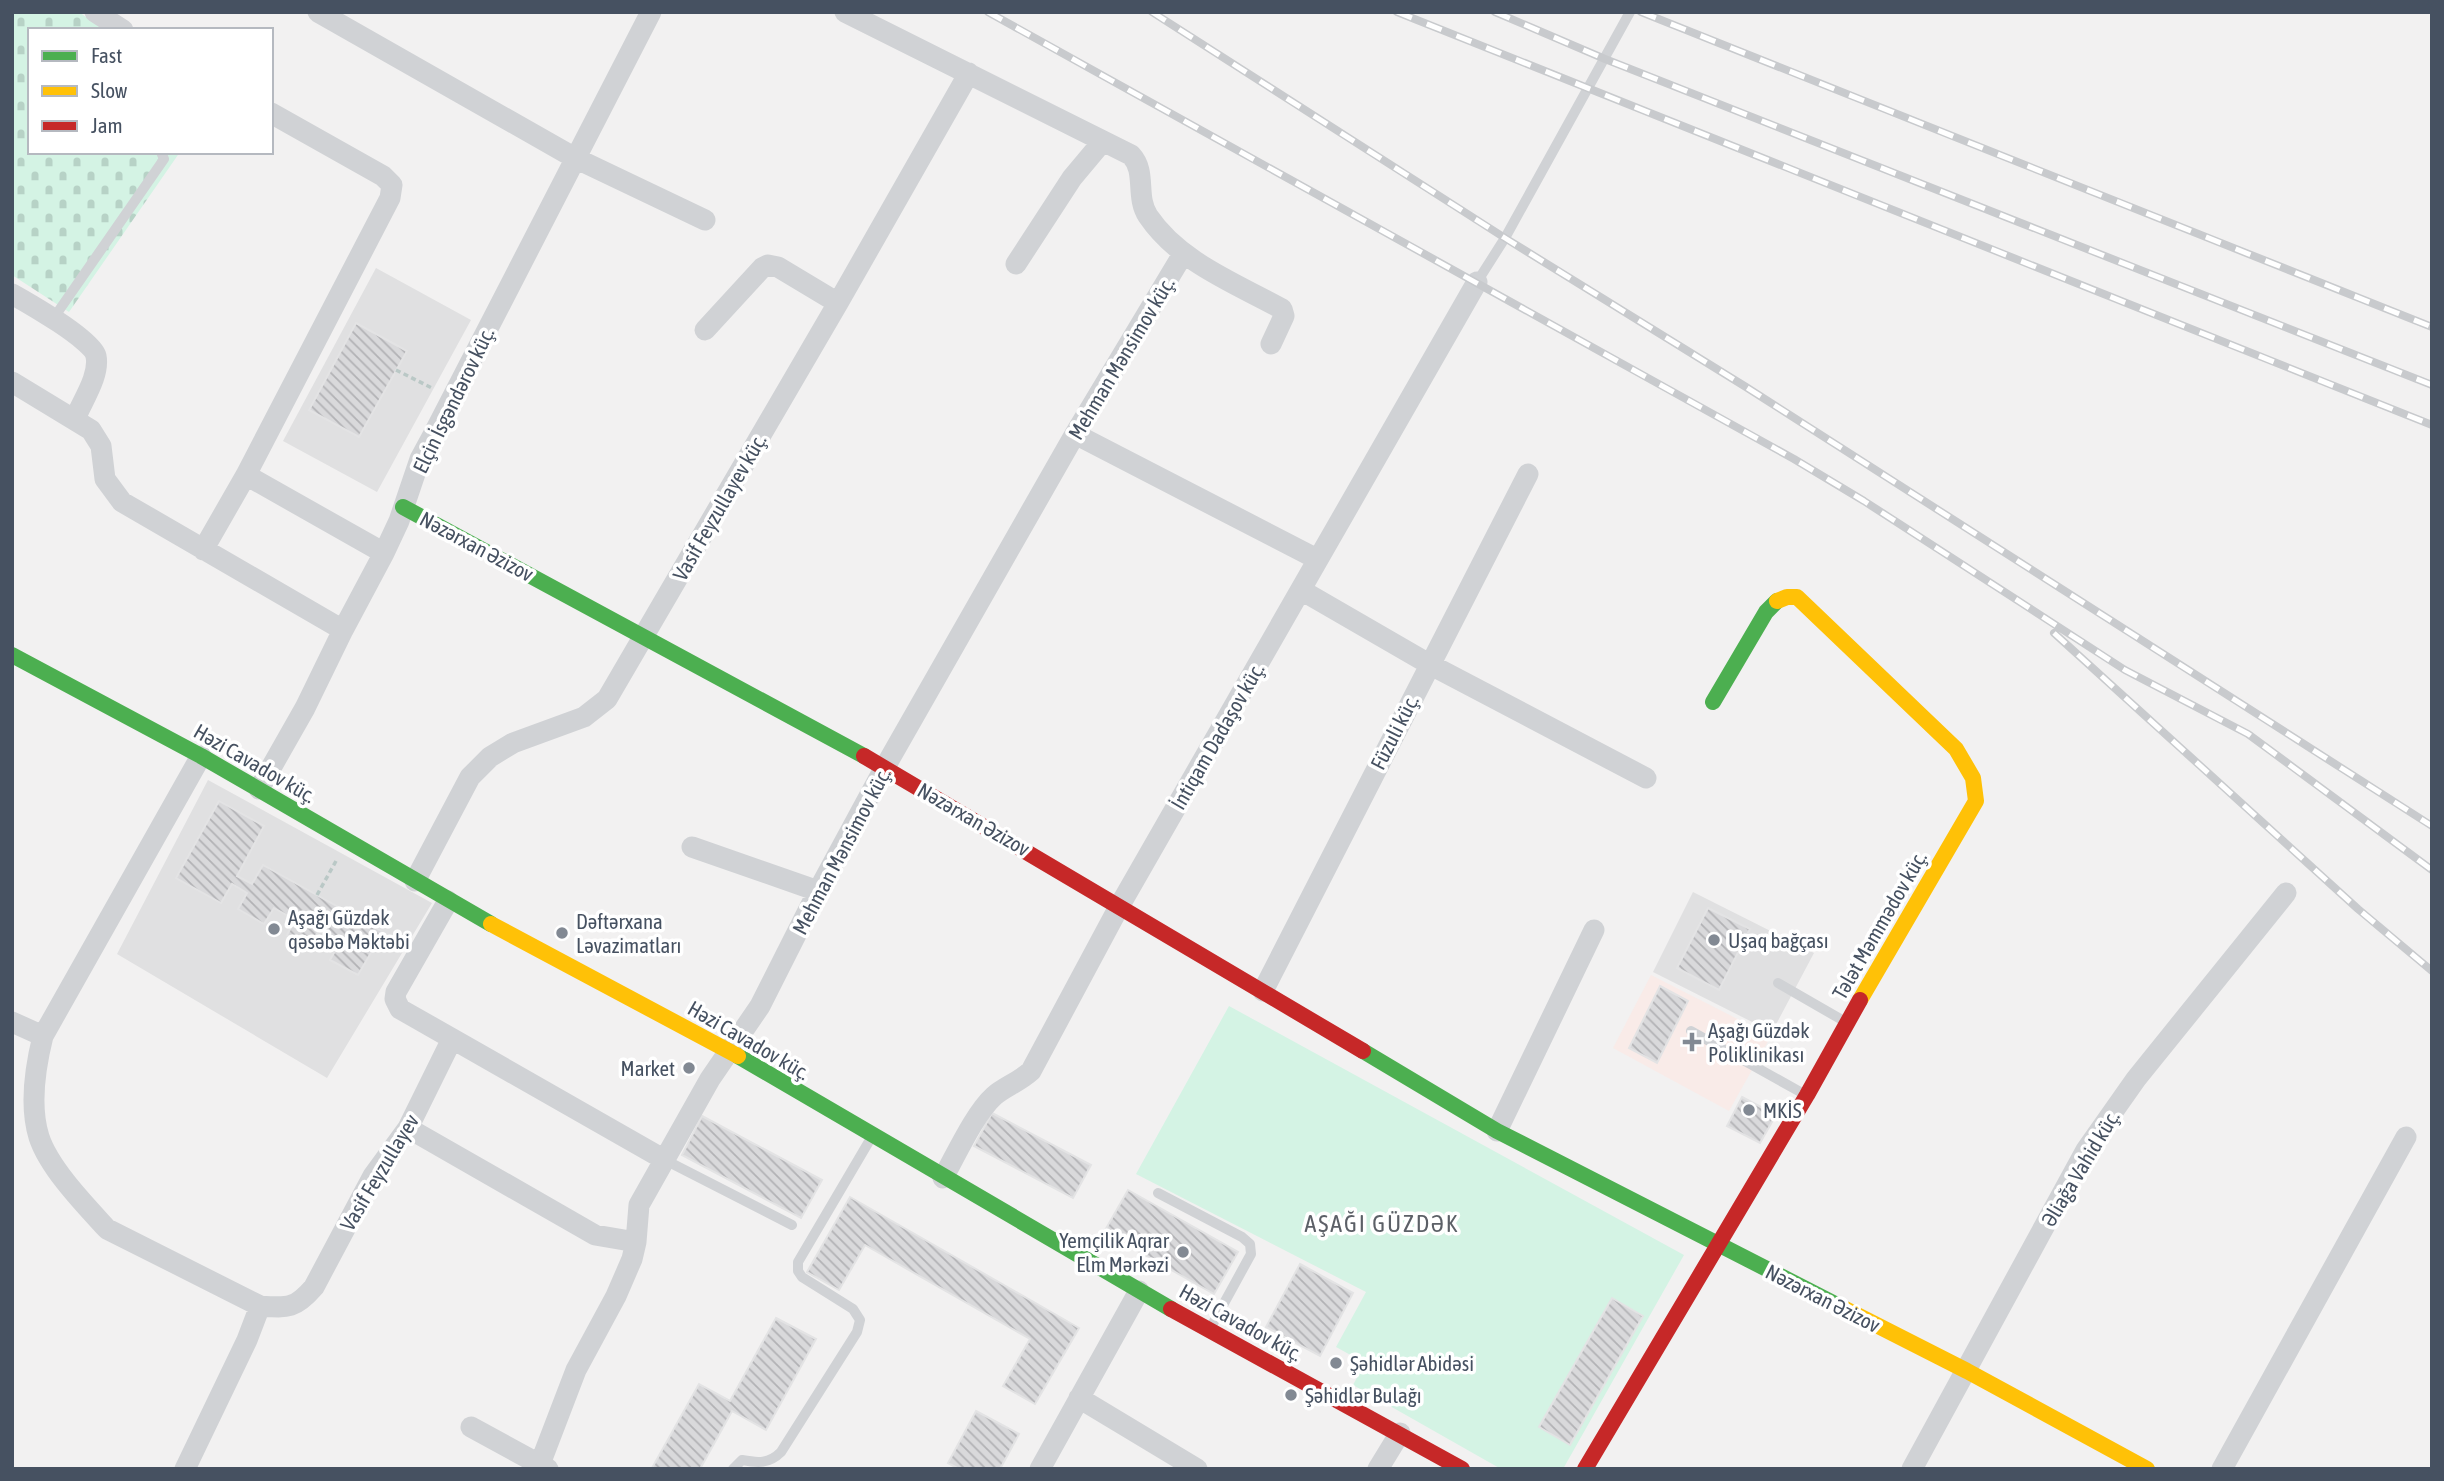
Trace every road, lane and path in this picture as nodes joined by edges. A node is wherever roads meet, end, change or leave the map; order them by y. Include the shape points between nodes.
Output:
1 (96, 12) edge
2 (318, 12) edge
3 (651, 12) edge
4 (845, 12) edge
5 (1630, 12) edge
6 (119, 28) edge
7 (969, 73) junction
8 (273, 114) edge
9 (1102, 141) junction
10 (162, 154) edge
11 (575, 158) junction
12 (705, 220) dead end
13 (1183, 254) junction
14 (1016, 264) dead end
15 (1478, 282) joint
16 (12, 294) edge
17 (838, 303) junction
18 (53, 319) junction
19 (705, 330) dead end
20 (1271, 344) dead end
21 (396, 370) dead end
22 (12, 382) edge
23 (452, 398) junction
24 (75, 419) junction
25 (1075, 434) junction
26 (1528, 474) dead end
27 (246, 475) junction
28 (403, 507) junction
29 (203, 550) junction
30 (384, 553) junction
31 (1317, 559) junction
32 (1301, 590) junction
33 (343, 630) junction
34 (644, 636) junction
35 (12, 655) edge
36 (1429, 664) junction
37 (1713, 702) dead end
38 (201, 756) junction
39 (885, 767) junction
40 (1646, 778) dead end
41 (260, 789) junction
42 (348, 841) junction
43 (692, 847) dead end
44 (415, 881) junction
45 (818, 891) junction
46 (2286, 893) dead end
47 (317, 895) dead end
48 (448, 901) junction
49 (1120, 905) junction
50 (1594, 930) dead end
51 (1778, 983) dead end
52 (1263, 991) junction
53 (12, 1022) edge
54 (1847, 1022) junction
55 (1691, 1031) dead end
56 (43, 1036) junction
57 (452, 1039) junction
58 (730, 1051) junction
59 (1807, 1095) junction
60 (408, 1128) junction
61 (1497, 1131) junction
62 (872, 1136) junction
63 (2406, 1137) dead end
64 (665, 1160) junction
65 (943, 1178) junction
66 (1158, 1193) dead end
67 (792, 1225) dead end
68 (636, 1242) junction
69 (1717, 1244) junction
70 (1139, 1291) junction
71 (260, 1306) junction
72 (1210, 1329) junction
73 (1967, 1371) junction
74 (1079, 1398) junction
75 (471, 1427) dead end
76 (1400, 1433) junction
77 (544, 1466) edge
78 (757, 1466) edge
79 (185, 1469) edge
80 (733, 1469) edge
81 (1040, 1469) edge
82 (1197, 1469) edge
83 (1378, 1469) edge
84 (1462, 1469) edge
85 (1585, 1469) edge
86 (1912, 1469) edge
87 (2147, 1469) edge
88 (2222, 1469) edge

1 - 6 street
2 - 11 street
3 - 11 street, Elçin İsgəndərov küç.
4 - 7 street
5 - 15 lane
7 - 9 street
7 - 17 street, Vasif Feyzullayev küç.
8 - 27 street via 392,185 390,198
9 - 13 street via 1138,163 1140,198 1147,214
9 - 14 street
10 - 18 lane via 164,159
11 - 12 street
11 - 23 street, Elçin İsgəndərov küç.
13 - 20 street via 1282,309 1284,316
13 - 25 street, Mehman Mənsimov küç.
15 - 31 street, İntiqam Dadaşov küç.
16 - 18 street
17 - 19 street via 768,265
17 - 34 street, Vasif Feyzullayev küç.
18 - 24 street via 96,354 96,371
21 - 23 path
22 - 24 street
23 - 28 street, Elçin İsgəndərov küç. via 420,460
24 - 29 street via 91,430 101,446 105,479 122,502
25 - 31 street
25 - 39 street, Mehman Mənsimov küç.
26 - 36 street, Füzuli küç.
27 - 29 street
27 - 30 street
28 - 30 street, Elçin İsgəndərov küç.
28 - 34 street, Nəzərxan Əzizov
29 - 33 street
30 - 33 street, Elçin İsgəndərov küç.
31 - 32 street, İntiqam Dadaşov küç.
32 - 36 street
32 - 49 street, İntiqam Dadaşov küç.
33 - 41 street, Elçin İsgəndərov küç.
34 - 39 street, Nəzərxan Əzizov
34 - 44 street, Vasif Feyzullayev küç. via 607,699 584,717 513,743 470,777
35 - 38 street, Həzi Cavadov küç.
36 - 40 street
36 - 52 street, Füzuli küç.
37 - 54 street, Tələt Məmmədov küç. via 1774,601 1786,595 1797,597 1956,749 1973,778 1976,801
38 - 41 street, Həzi Cavadov küç.
38 - 56 street
39 - 45 street, Mehman Mənsimov küç.
39 - 49 street, Nəzərxan Əzizov
41 - 42 street, Həzi Cavadov küç.
42 - 44 street, Həzi Cavadov küç.
42 - 47 path
43 - 45 street
44 - 48 street, Həzi Cavadov küç.
45 - 58 street, Mehman Mənsimov küç. via 760,1006
46 - 73 street, Əliağa Vahid küç. via 2136,1079 2086,1150
48 - 57 street via 395,999 410,1017
48 - 58 street, Həzi Cavadov küç.
49 - 52 street, Nəzərxan Əzizov
49 - 65 street, İntiqam Dadaşov küç. via 1031,1071 984,1108
50 - 61 street
51 - 54 lane
52 - 61 street, Nəzərxan Əzizov
53 - 56 street
54 - 59 street, Tələt Məmmədov küç.
55 - 59 lane
56 - 71 street via 34,1107 40,1139 60,1175 107,1228
57 - 60 street, Vasif Feyzullayev
57 - 64 street
58 - 62 street, Həzi Cavadov küç.
58 - 64 street, Mehman Mənsimov küç.
59 - 69 street, Tələt Məmmədov küç.
60 - 68 street via 595,1235
60 - 71 street, Vasif Feyzullayev via 373,1176 303,1300 288,1308
61 - 69 street, Nəzərxan Əzizov
62 - 65 street, Həzi Cavadov küç.
62 - 78 lane via 797,1271 853,1309 860,1320 857,1332 781,1452
63 - 88 street
64 - 67 lane
64 - 68 street, Mehman Mənsimov küç. via 639,1205
65 - 70 street, Həzi Cavadov küç.
66 - 72 lane via 1250,1244 1251,1254
68 - 77 street, Mehman Mənsimov küç. via 616,1296 576,1370
69 - 73 street, Nəzərxan Əzizov
69 - 85 street, Tələt Məmmədov küç.
70 - 72 street, Həzi Cavadov küç.
70 - 74 street
71 - 79 street
72 - 76 street, Həzi Cavadov küç.
73 - 86 street, Əliağa Vahid küç.
73 - 87 street, Nəzərxan Əzizov
74 - 81 street
74 - 82 street
75 - 77 street
76 - 83 street
76 - 84 street, Həzi Cavadov küç.
78 - 80 lane via 742,1460

